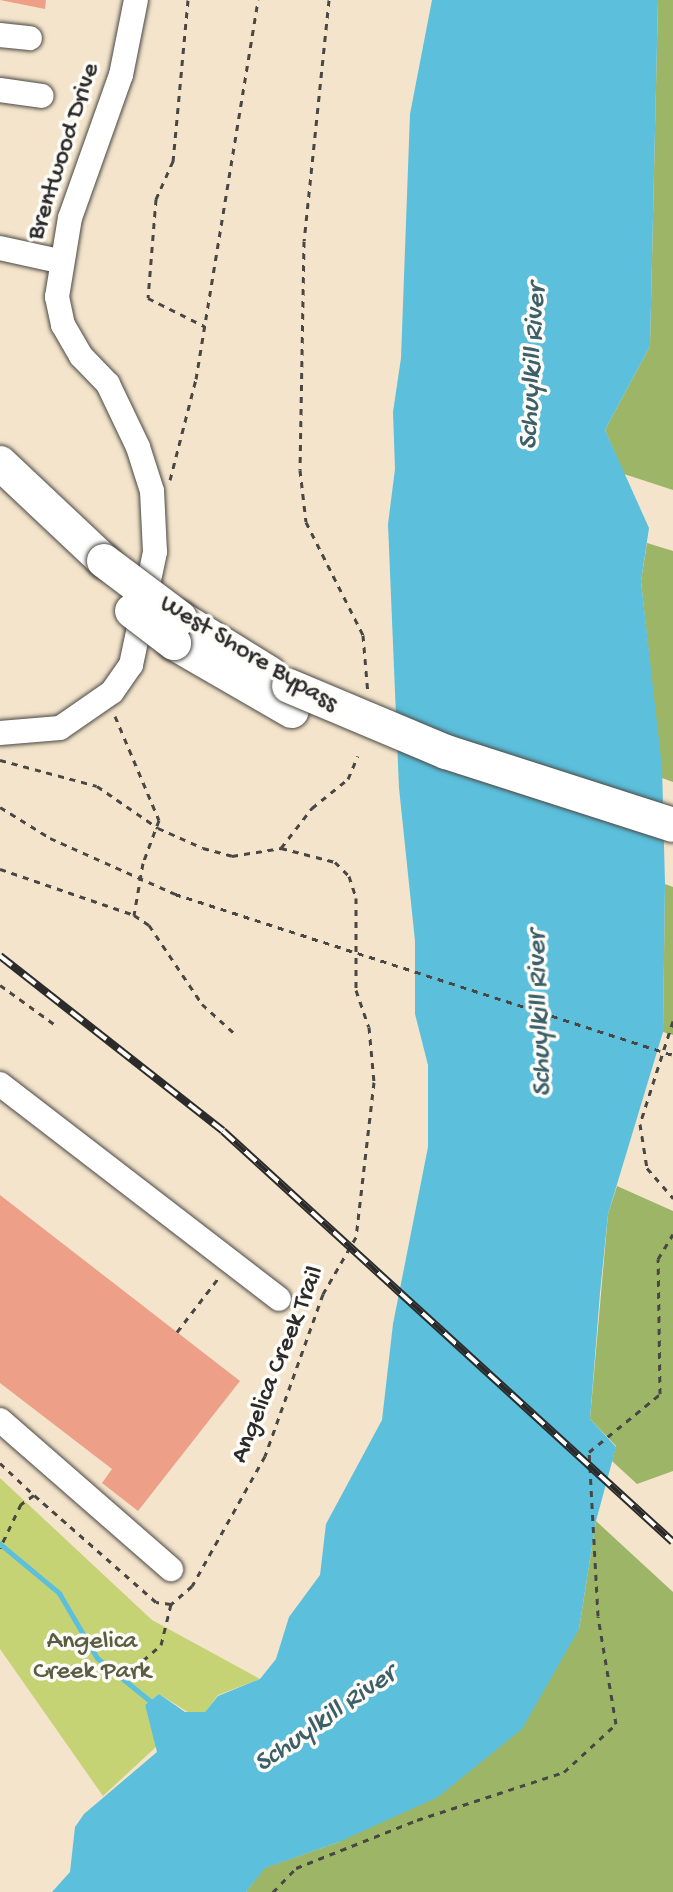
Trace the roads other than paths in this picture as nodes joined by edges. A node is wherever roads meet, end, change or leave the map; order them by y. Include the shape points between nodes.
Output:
1 (136, 0) edge
2 (0, 35) edge
3 (30, 38) dead end
4 (0, 90) edge
5 (42, 96) dead end
6 (0, 248) edge
7 (59, 261) junction
8 (0, 463) edge
9 (0, 495) edge
10 (102, 574) junction
11 (291, 699) junction
12 (0, 733) edge
13 (673, 825) edge
14 (673, 849) edge
15 (0, 1084) edge
16 (279, 1299) dead end
17 (0, 1420) edge
18 (171, 1569) dead end

1 - 7 street, Brentwood Drive via 121,75
2 - 3 street
4 - 5 street
6 - 7 street
7 - 12 street, Brentwood Drive via 57,297 63,325 125,414 152,498 155,552 131,665 103,700 60,728
8 - 10 highway, West Shore Bypass
9 - 10 highway, West Shore Bypass
10 - 11 highway, West Shore Bypass, bridge via 177,630
11 - 13 highway, West Shore Bypass, bridge
11 - 14 highway, West Shore Bypass via 443,775
15 - 16 street
17 - 18 street

